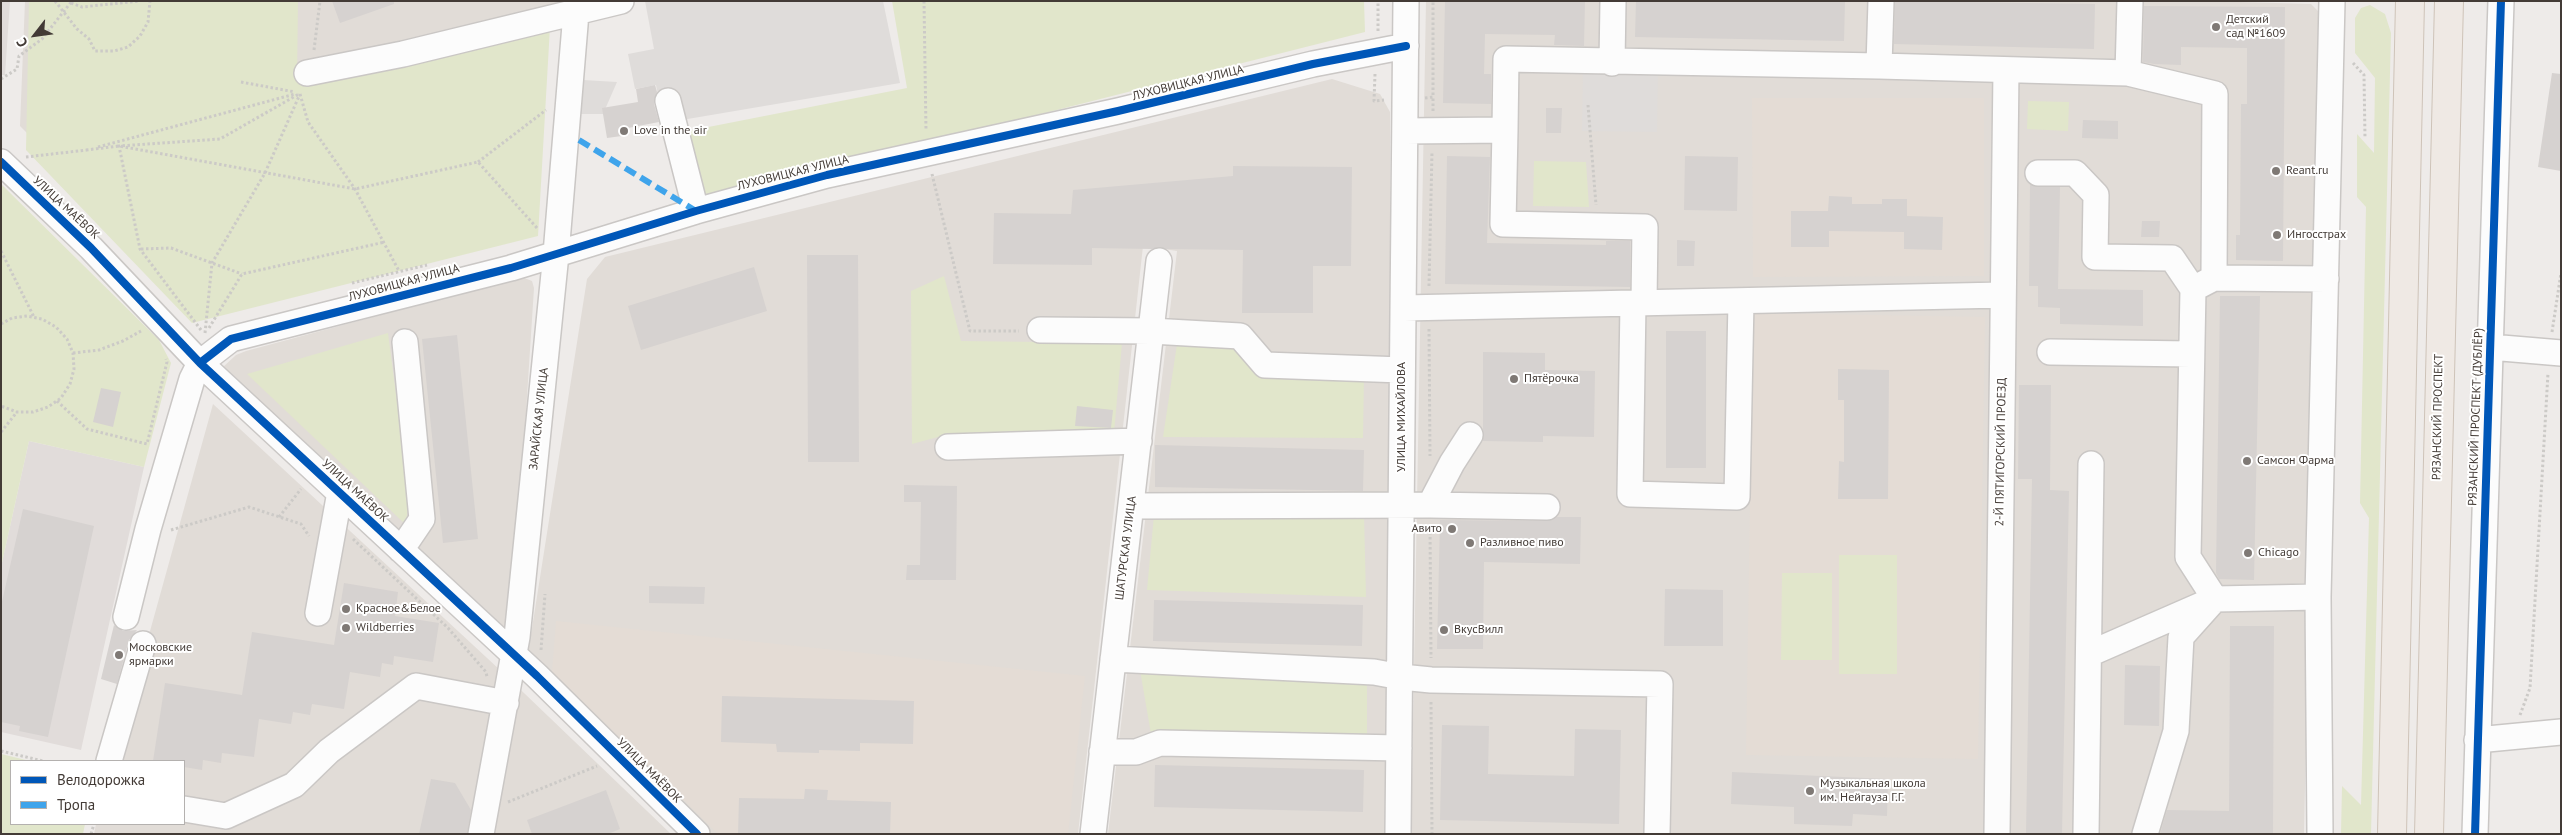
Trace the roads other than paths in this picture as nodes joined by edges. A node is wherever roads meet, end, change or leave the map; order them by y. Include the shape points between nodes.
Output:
1 (621, 1) edge
2 (1406, 1) edge
3 (1613, 1) edge
4 (1881, 1) edge
5 (2130, 1) edge
6 (2332, 1) edge
7 (2410, 1) edge
8 (2449, 1) edge
9 (2501, 1) edge
10 (576, 7) edge
11 (1406, 46) junction
12 (1612, 63) junction
13 (1879, 66) junction
14 (2006, 70) junction
15 (2128, 73) junction
16 (304, 83) road end
17 (668, 101) dead end
18 (1505, 130) junction
19 (1405, 131) junction
20 (12, 160) edge
21 (2038, 173) dead end
22 (696, 211) junction
23 (556, 254) junction
24 (1160, 261) dead end
25 (2326, 279) junction
26 (2203, 283) junction
27 (2002, 295) junction
28 (1741, 301) junction
29 (1639, 303) junction
30 (1404, 308) junction
31 (1040, 330) road end
32 (1152, 331) junction
33 (406, 342) dead end
34 (2490, 347) junction
35 (2050, 352) dead end
36 (2555, 352) edge
37 (2191, 354) junction
38 (200, 362) junction
39 (1402, 370) junction
40 (1470, 435) dead end
41 (1139, 441) junction
42 (948, 447) dead end
43 (2091, 464) dead end
44 (340, 492) junction
45 (1430, 505) junction
46 (1131, 506) junction
47 (1402, 506) junction
48 (1547, 508) dead end
49 (401, 550) junction
50 (2318, 597) junction
51 (2215, 599) junction
52 (318, 613) dead end
53 (126, 617) dead end
54 (143, 644) dead end
55 (2089, 654) junction
56 (515, 656) junction
57 (1113, 659) junction
58 (1401, 678) junction
59 (506, 703) junction
60 (2561, 732) edge
61 (2477, 740) junction
62 (1399, 748) junction
63 (1102, 752) junction
64 (109, 760) edge
65 (185, 809) edge
66 (483, 824) edge
67 (697, 834) edge
68 (1093, 834) edge
69 (1398, 834) edge
70 (1657, 834) edge
71 (1997, 834) edge
72 (2086, 834) edge
73 (2145, 834) edge
74 (2320, 834) edge
75 (2392, 834) edge
76 (2429, 834) edge
77 (2476, 834) edge

1 - 10 street
2 - 11 street, УЛИЦА МИХАЙЛОВА
3 - 12 street
4 - 13 street
5 - 15 street
6 - 25 street
7 - 75 main road
8 - 76 main road, РЯЗАНСКИЙ ПРОСПЕКТ
9 - 34 street, РЯЗАНСКИЙ ПРОСПЕКТ (ДУБЛЁР)
10 - 16 street
10 - 23 street, ЗАРАЙСКАЯ УЛИЦА
11 - 19 street, УЛИЦА МИХАЙЛОВА
11 - 22 street, ЛУХОВИЦКАЯ УЛИЦА via 1313,64 827,175
12 - 13 street
12 - 18 street via 1506,59
13 - 14 street
14 - 15 street
14 - 27 street, 2-Й ПЯТИГОРСКИЙ ПРОЕЗД
15 - 26 street via 2215,94
17 - 22 street
18 - 19 street
18 - 29 street via 1503,224 1645,227
19 - 30 street, УЛИЦА МИХАЙЛОВА
20 - 38 street, УЛИЦА МАЁВОК
21 - 26 street via 2075,173 2096,195 2095,257 2172,258
22 - 23 street, ЛУХОВИЦКАЯ УЛИЦА
23 - 38 street, ЛУХОВИЦКАЯ УЛИЦА via 230,339
23 - 56 street, ЗАРАЙСКАЯ УЛИЦА
24 - 32 street, ШАТУРСКАЯ УЛИЦА
25 - 26 street
25 - 50 street
26 - 37 street
27 - 28 street
27 - 71 street, 2-Й ПЯТИГОРСКИЙ ПРОЕЗД
28 - 29 street
28 - 29 street via 1737,497 1630,494
29 - 30 street
30 - 39 street, УЛИЦА МИХАЙЛОВА
31 - 32 street
32 - 39 street via 1240,336 1265,365
32 - 41 street, ШАТУРСКАЯ УЛИЦА
33 - 49 street via 422,519
34 - 36 street
34 - 61 street, РЯЗАНСКИЙ ПРОСПЕКТ (ДУБЛЁР)
35 - 37 street
37 - 51 street via 2188,557
38 - 44 street, УЛИЦА МАЁВОК
38 - 53 street via 192,379
39 - 47 street, УЛИЦА МИХАЙЛОВА
40 - 45 street
41 - 42 street
41 - 46 street, ШАТУРСКАЯ УЛИЦА
43 - 55 street
44 - 49 street, УЛИЦА МАЁВОК
44 - 52 street
45 - 47 street
45 - 48 street
46 - 47 street
46 - 57 street, ШАТУРСКАЯ УЛИЦА
47 - 58 street, УЛИЦА МИХАЙЛОВА
49 - 56 street, УЛИЦА МАЁВОК
50 - 51 street
50 - 74 street
51 - 55 street
51 - 73 street via 2181,638 2176,731
54 - 64 street
55 - 72 street
56 - 59 street, ЗАРАЙСКАЯ УЛИЦА
56 - 67 street, УЛИЦА МАЁВОК
57 - 58 street via 1374,672
57 - 63 street, ШАТУРСКАЯ УЛИЦА
58 - 62 street, УЛИЦА МИХАЙЛОВА
58 - 70 street via 1660,684
59 - 65 street via 416,686 329,750 294,785 226,816
59 - 66 street, ЗАРАЙСКАЯ УЛИЦА
60 - 61 street
61 - 77 street, РЯЗАНСКИЙ ПРОСПЕКТ (ДУБЛЁР)
62 - 63 street via 1160,743 1136,752
62 - 69 street, УЛИЦА МИХАЙЛОВА
63 - 68 street, ШАТУРСКАЯ УЛИЦА

